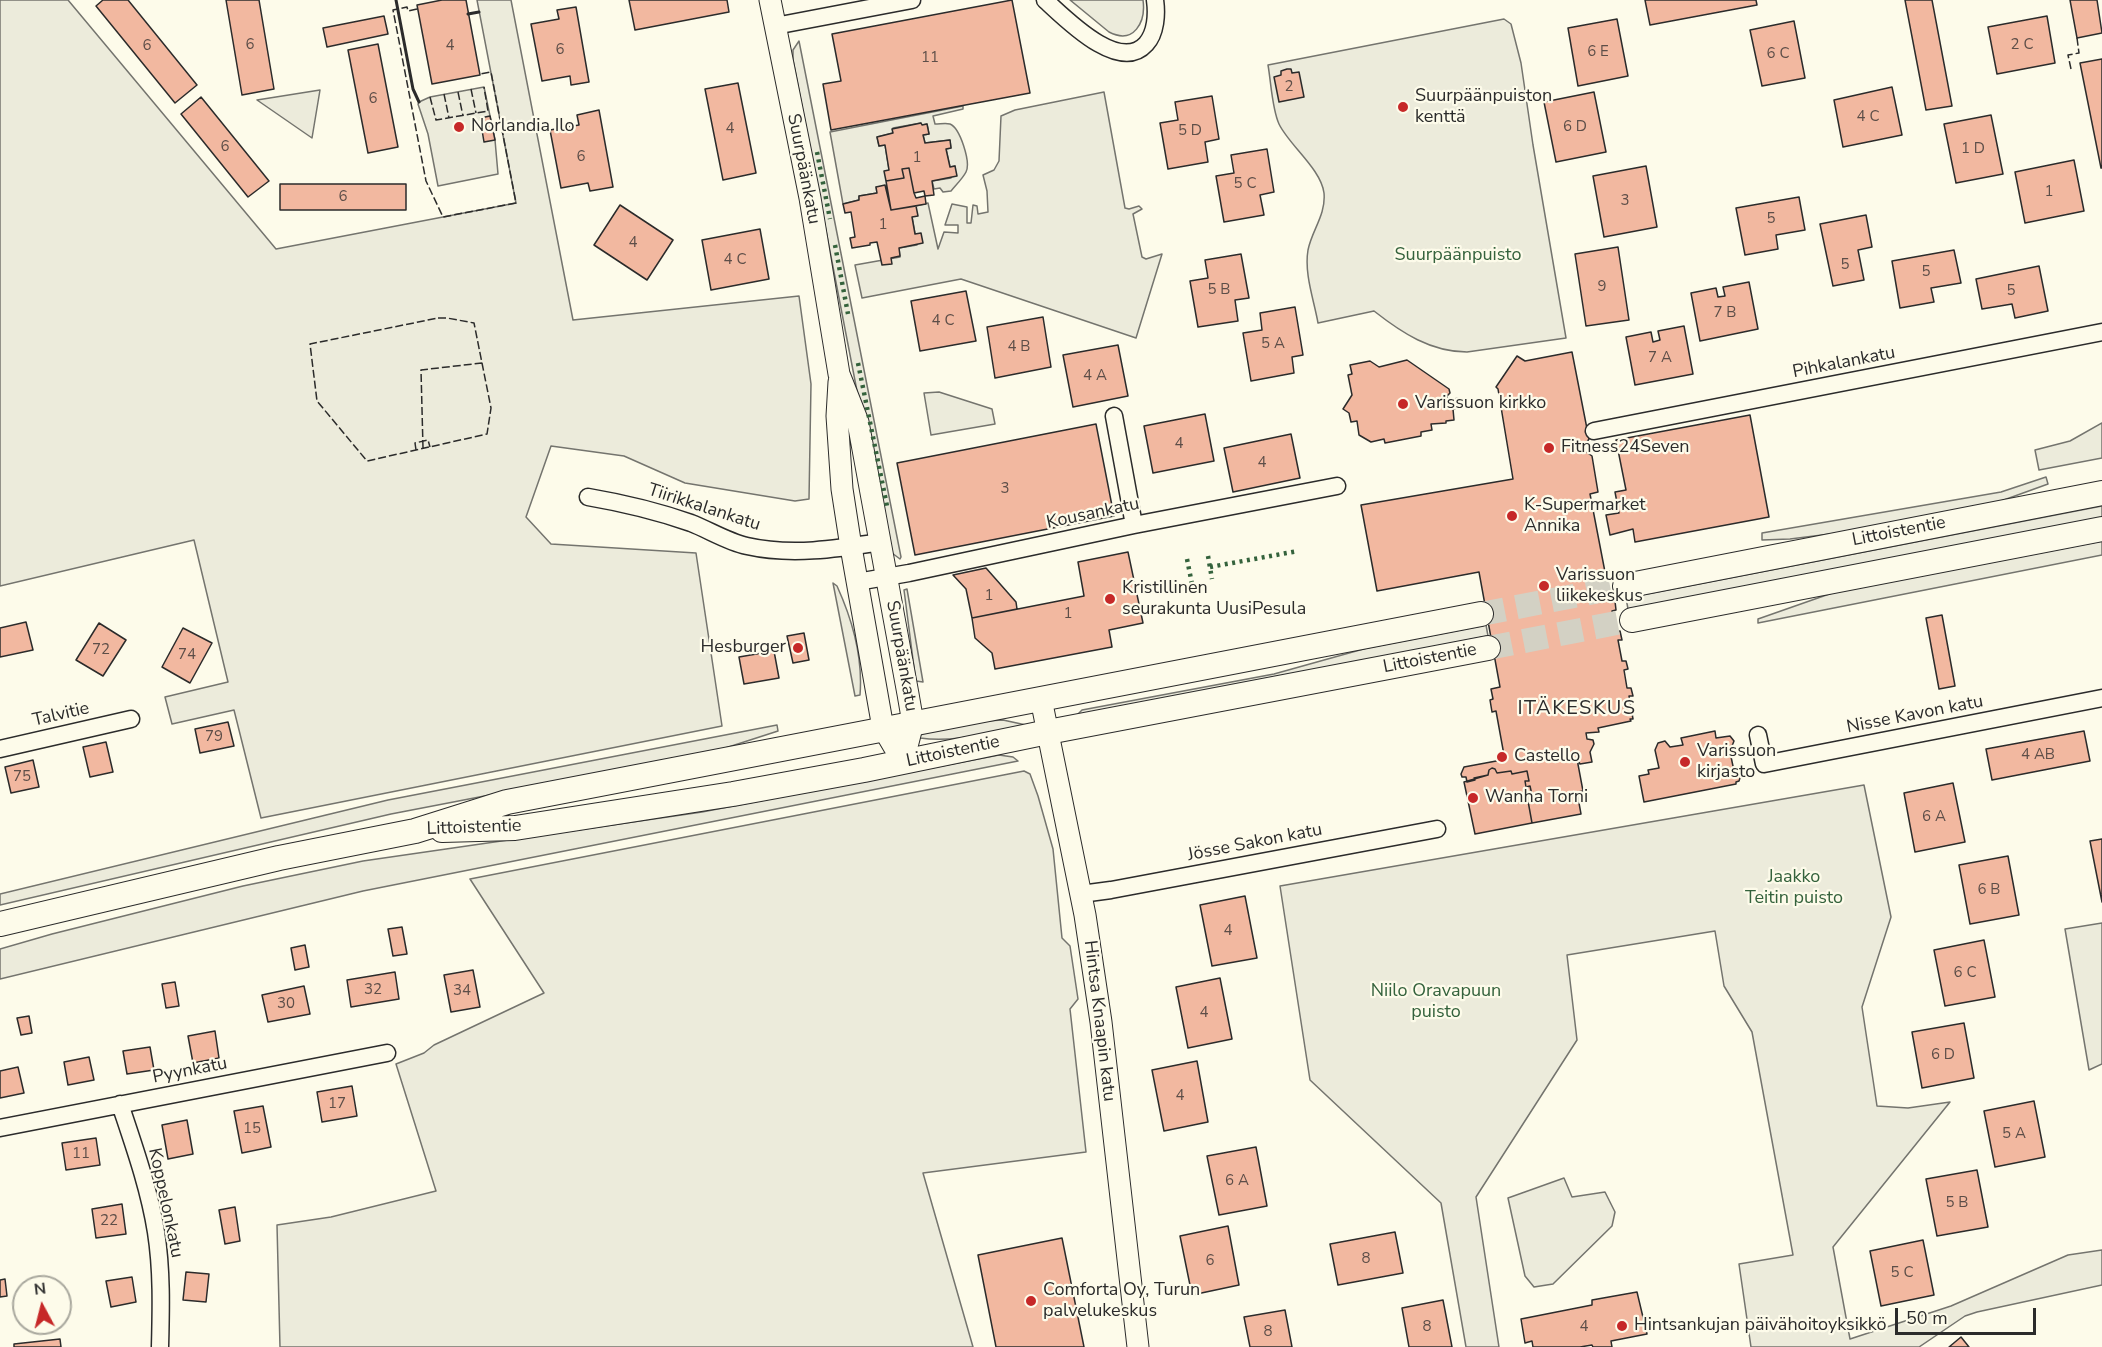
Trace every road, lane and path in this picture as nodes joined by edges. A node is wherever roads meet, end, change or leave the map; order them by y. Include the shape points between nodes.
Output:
1 (770, 0) edge
2 (912, 0) edge
3 (1045, 0) edge
4 (1155, 0) edge
5 (775, 26) junction
6 (2102, 332) edge
7 (839, 374) junction
8 (1114, 416) dead end
9 (1594, 431) dead end
10 (1337, 486) dead end
11 (2102, 493) edge
12 (588, 497) dead end
13 (1134, 525) junction
14 (2102, 530) edge
15 (880, 542) junction
16 (850, 547) junction
17 (887, 577) junction
18 (856, 582) junction
19 (1626, 586) tunnel mouth
20 (1481, 614) tunnel mouth
21 (1632, 620) tunnel mouth
22 (1488, 648) tunnel mouth
23 (2102, 698) edge
24 (1041, 699) junction
25 (131, 718) dead end
26 (913, 723) junction
27 (884, 728) junction
28 (1048, 732) junction
29 (1758, 735) dead end
30 (0, 749) edge
31 (903, 762) junction
32 (1437, 829) dead end
33 (415, 831) junction
34 (1081, 894) junction
35 (0, 924) edge
36 (387, 1053) dead end
37 (120, 1104) junction
38 (0, 1128) edge
39 (160, 1347) edge
40 (1138, 1347) edge

1 - 5 street, Suurpäänkatu
2 - 5 street
3 - 4 street via 1099,45 1115,52 1140,49 1148,43 1154,32
5 - 7 street, Suurpäänkatu via 810,198
6 - 9 street, Pihkalankatu
7 - 15 street, Suurpäänkatu via 858,422
7 - 16 street, Suurpäänkatu via 838,437
8 - 13 street
10 - 13 street, Kousankatu
11 - 19 main road, Littoistentie
12 - 16 street, Tiirikkalankatu via 675,517 744,546 824,551
13 - 17 street, Kousankatu
14 - 21 main road, Littoistentie
15 - 16 street, Tiirikkalankatu
15 - 17 street, Suurpäänkatu
16 - 18 street, Suurpäänkatu
17 - 18 street, Kousankatu
17 - 26 street, Suurpäänkatu
18 - 27 street, Suurpäänkatu
20 - 24 main road, Littoistentie
22 - 28 main road, Littoistentie
23 - 29 street, Nisse Kavon katu via 1764,764
24 - 26 main road, Littoistentie
24 - 28 street, Hintsa Knaapin katu
25 - 30 street, Talvitie
26 - 27 main road, Littoistentie
26 - 31 street, Suurpäänkatu
27 - 31 street, Suurpäänkatu
27 - 33 main road, Littoistentie via 507,802
28 - 31 main road, Littoistentie
28 - 34 street, Hintsa Knaapin katu
31 - 33 main road, Littoistentie via 515,828
32 - 34 street, Jösse Sakon katu
33 - 35 main road, Littoistentie
34 - 40 street, Hintsa Knaapin katu via 1101,1022
36 - 37 street, Pyynkatu
37 - 38 street, Pyynkatu
37 - 39 street, Koppelonkatu via 140,1163 156,1232

